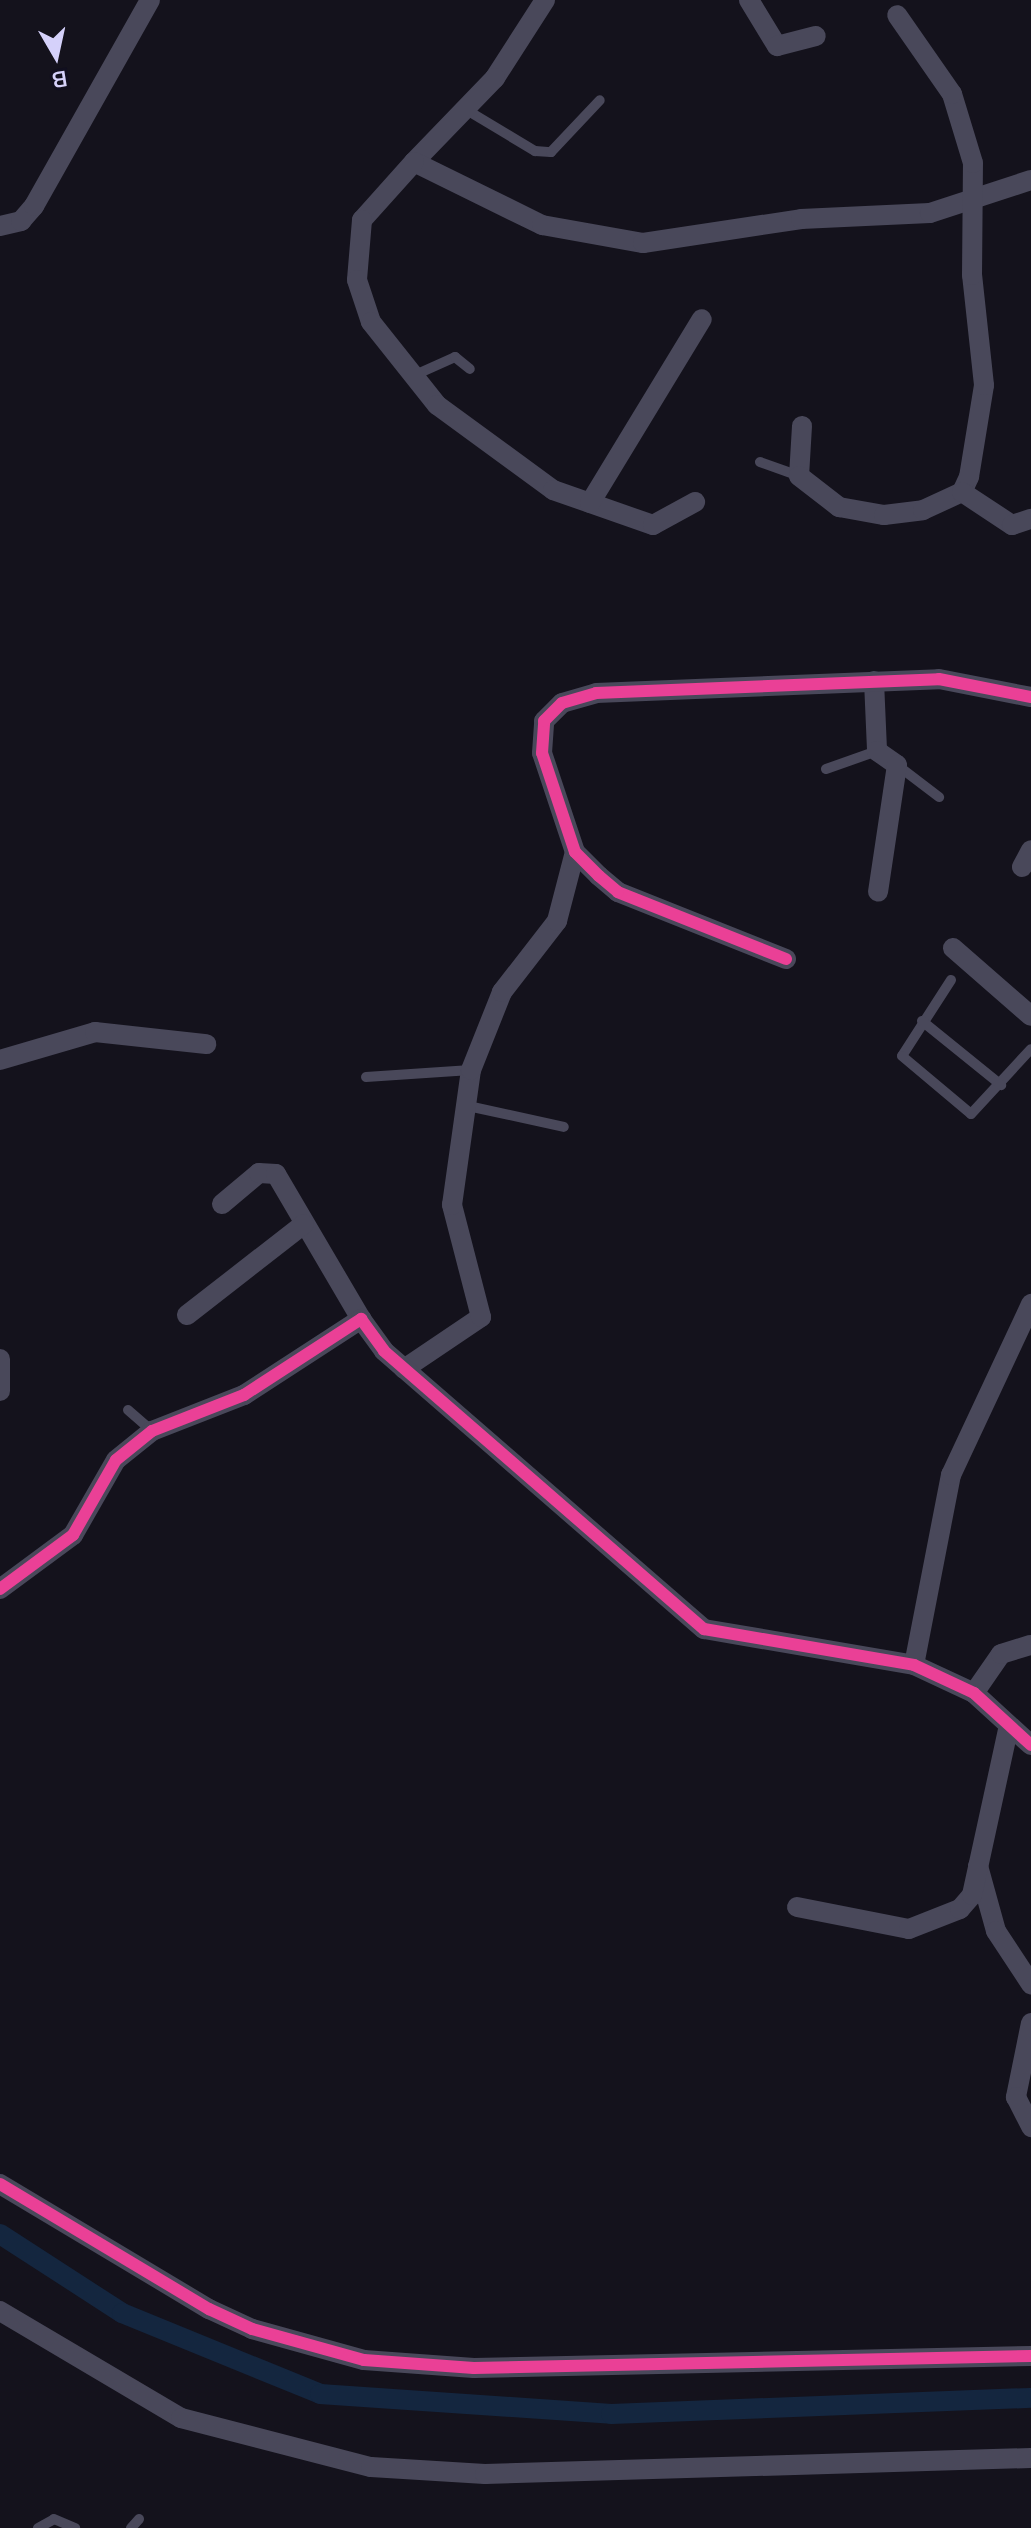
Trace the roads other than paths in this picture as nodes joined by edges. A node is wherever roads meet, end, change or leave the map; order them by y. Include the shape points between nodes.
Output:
1 (150, 0) edge
2 (545, 0) edge
3 (749, 0) edge
4 (897, 15) dead end
5 (816, 36) dead end
6 (600, 100) dead end
7 (465, 109) junction
8 (414, 162) junction
9 (1031, 180) edge
10 (977, 200) junction
11 (0, 226) edge
12 (702, 319) dead end
13 (470, 369) dead end
14 (415, 375) junction
15 (802, 426) dead end
16 (760, 462) dead end
17 (799, 476) junction
18 (962, 492) junction
19 (695, 502) dead end
20 (590, 503) junction
21 (1031, 519) edge
22 (874, 681) junction
23 (1031, 697) edge
24 (877, 751) junction
25 (897, 765) junction
26 (826, 769) dead end
27 (939, 797) dead end
28 (575, 852) junction
29 (878, 892) dead end
30 (953, 948) dead end
31 (786, 959) dead end
32 (951, 980) dead end
33 (1031, 1016) edge
34 (922, 1021) junction
35 (206, 1044) dead end
36 (1031, 1049) edge
37 (0, 1060) edge
38 (471, 1070) junction
39 (366, 1077) dead end
40 (1001, 1085) junction
41 (468, 1106) junction
42 (564, 1127) dead end
43 (222, 1204) dead end
44 (304, 1224) junction
45 (1031, 1304) edge
46 (187, 1315) dead end
47 (361, 1319) junction
48 (0, 1359) edge
49 (404, 1369) junction
50 (0, 1391) edge
51 (128, 1410) dead end
52 (152, 1431) junction
53 (0, 1589) edge
54 (1031, 1645) edge
55 (914, 1665) junction
56 (974, 1693) junction
57 (1009, 1726) junction
58 (1031, 1745) edge
59 (978, 1866) junction
60 (797, 1907) dead end
61 (1031, 1984) edge
62 (1031, 2023) edge
63 (1031, 2127) edge
64 (0, 2184) edge
65 (0, 2311) edge
66 (1031, 2356) edge
67 (1031, 2458) edge
68 (139, 2519) dead end
69 (38, 2528) edge
70 (75, 2528) edge
71 (131, 2528) edge

1 - 11 street via 34,206 21,221
2 - 7 street via 522,43
3 - 5 street via 777,46
4 - 10 street via 952,94
6 - 7 lane via 551,152 535,151
7 - 8 street
8 - 10 street via 542,225 643,243 801,219 930,213
8 - 14 street via 362,220 355,249 361,302
9 - 10 street
10 - 18 street via 972,275 984,385
12 - 20 street
13 - 14 lane via 455,357
14 - 20 street via 457,426 528,476
15 - 17 street
16 - 17 lane
17 - 18 street via 839,507 884,515 923,510
18 - 21 street via 1012,525
19 - 20 street via 653,525
22 - 23 street via 967,681
22 - 24 street
22 - 28 street via 596,693 562,703 544,721 542,753
24 - 25 street
24 - 26 lane
25 - 27 lane
25 - 29 street
28 - 31 street via 618,892
28 - 38 street via 557,921 502,992
30 - 33 street
32 - 34 lane
34 - 40 lane
34 - 40 lane via 902,1056 971,1114
35 - 37 street via 95,1032
36 - 40 lane
38 - 39 lane
38 - 41 street
41 - 42 lane
41 - 49 street via 452,1205 481,1317
43 - 44 street via 268,1170
44 - 46 street
44 - 47 street
45 - 55 street via 951,1475
47 - 49 street
47 - 52 street via 244,1395
48 - 50 street
49 - 55 street via 704,1629
51 - 52 lane
52 - 53 street via 116,1460 73,1535
54 - 56 street via 1001,1654
55 - 56 street
56 - 57 street
57 - 58 street
57 - 59 street
59 - 60 street via 960,1909 918,1927
59 - 61 street via 996,1931
62 - 63 street via 1016,2097
64 - 66 street via 209,2309 252,2329 364,2360 474,2368
65 - 67 street via 181,2418 371,2467 485,2474
68 - 71 lane
69 - 70 lane via 54,2519

